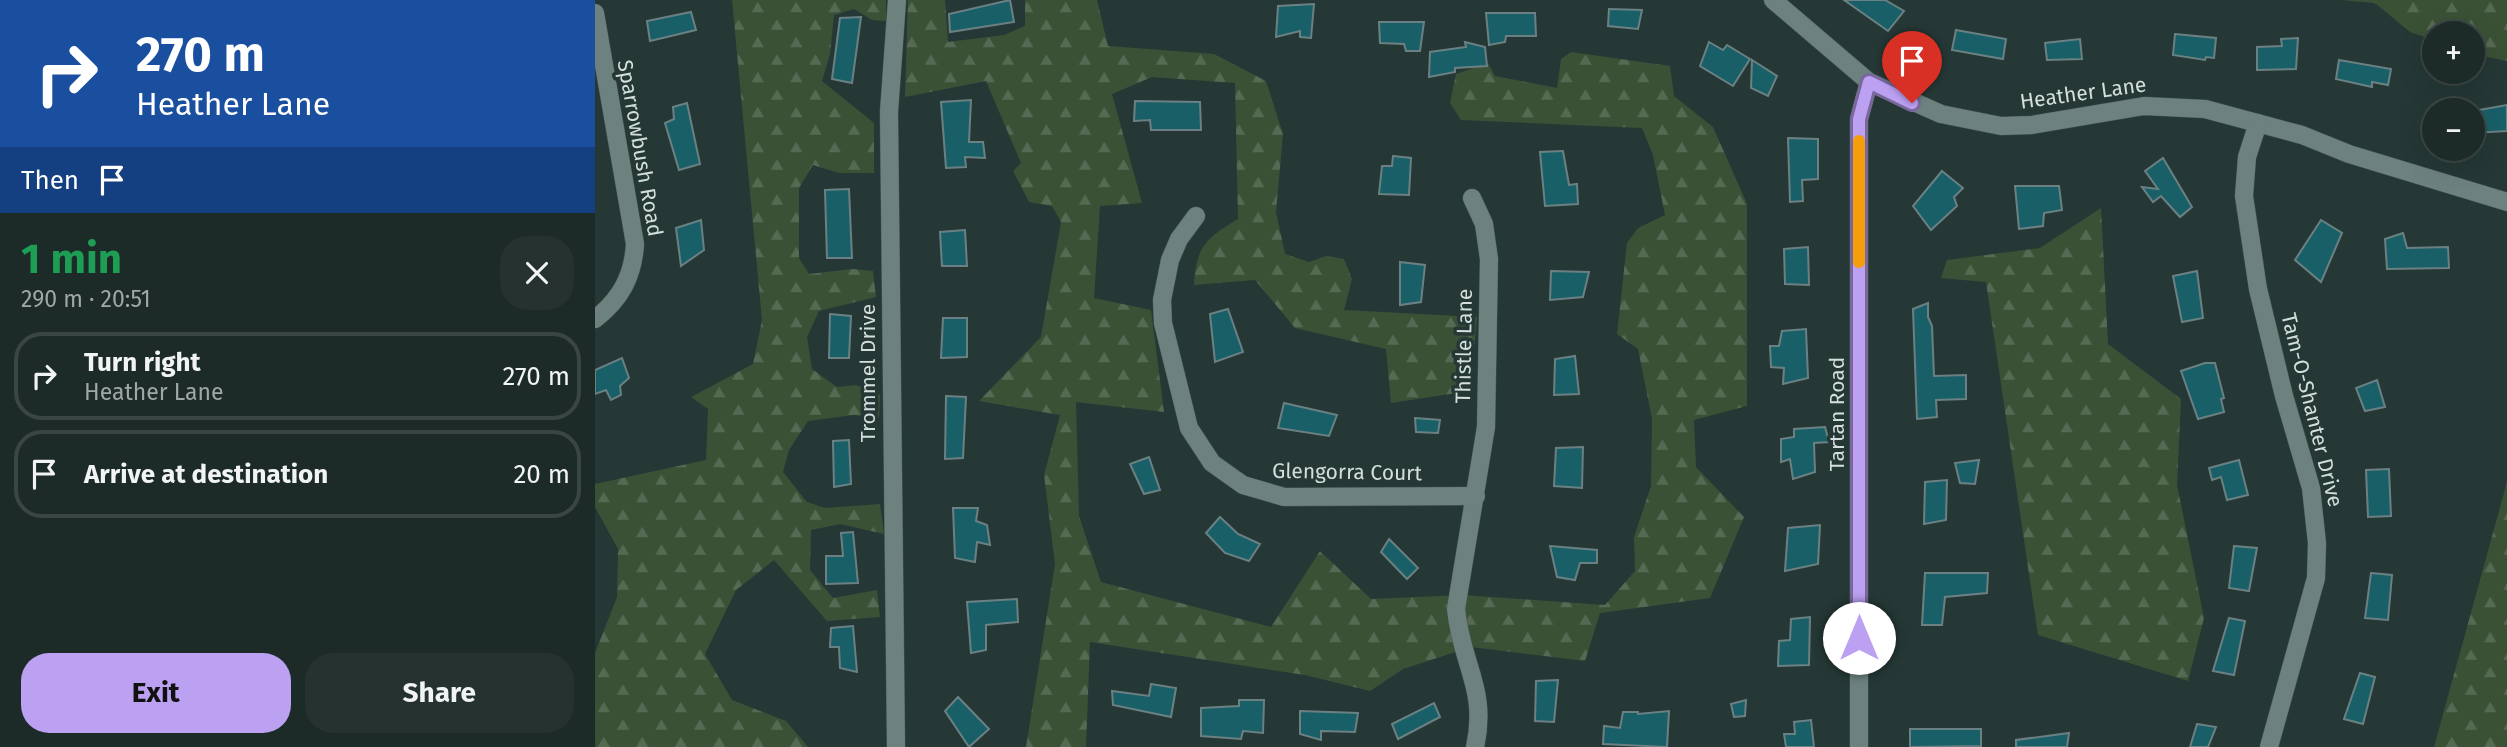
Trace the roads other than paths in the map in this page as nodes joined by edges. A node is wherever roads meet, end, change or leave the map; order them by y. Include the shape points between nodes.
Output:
1 (897, 0) edge
2 (1773, 0) edge
3 (595, 13) edge
4 (1869, 82) junction
5 (2259, 123) junction
6 (1472, 198) dead end
7 (2507, 202) edge
8 (1196, 216) dead end
9 (595, 319) edge
10 (1476, 496) junction
11 (896, 747) edge
12 (1475, 747) edge
13 (1860, 747) edge
14 (2269, 747) edge

1 - 11 street, Trommel Drive via 889,150
2 - 4 street, Heather Lane
3 - 9 street, Sparrowbush Road via 635,244 629,279
4 - 5 street, Heather Lane via 1941,114 2001,125 2032,125 2115,109 2172,105
4 - 13 street, Tartan Road via 1859,119
5 - 7 street, Heather Lane
5 - 14 street, Tam-O-Shanter Drive via 2247,158 2244,196 2258,289 2311,488 2317,543 2316,578
6 - 10 street, Thistle Lane via 1484,224 1489,258 1486,427
8 - 10 street, Glengorra Court via 1170,260 1162,300 1163,323 1189,428 1212,463 1243,485 1284,497
10 - 12 street via 1456,609 1480,707

